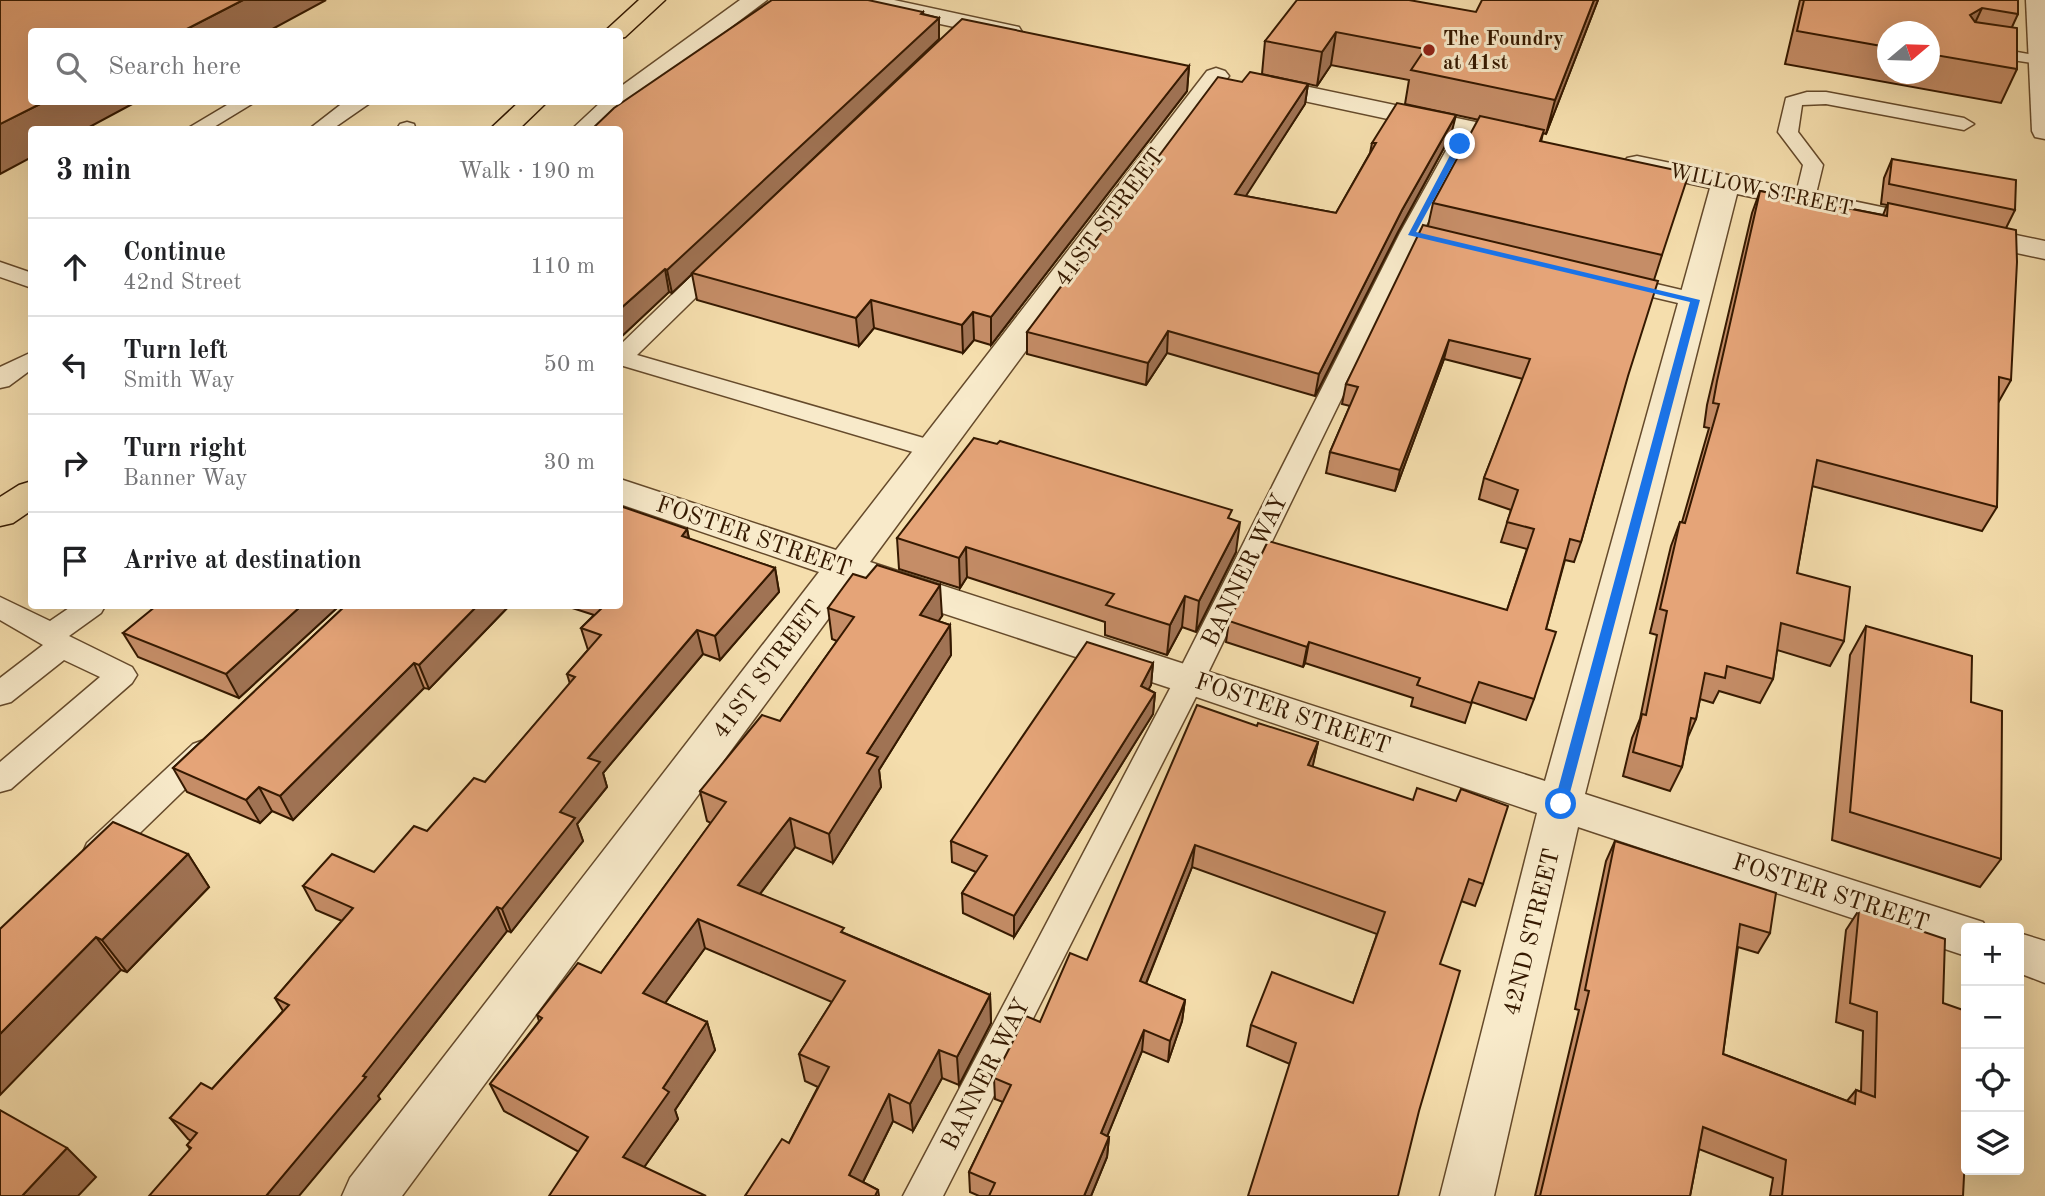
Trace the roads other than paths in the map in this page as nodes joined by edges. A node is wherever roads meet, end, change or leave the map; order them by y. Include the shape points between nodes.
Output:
1 (653, 0) edge
2 (755, 0) edge
3 (861, 0) edge
4 (2038, 0) edge
5 (969, 24) junction
6 (621, 28) edge
7 (1034, 37) edge
8 (947, 44) edge
9 (1966, 48) edge
10 (2041, 61) junction
11 (623, 96) edge
12 (240, 105) edge
13 (357, 105) edge
14 (531, 105) edge
15 (612, 105) edge
16 (1964, 124) dead end
17 (201, 126) edge
18 (323, 126) edge
19 (506, 126) edge
20 (589, 126) edge
21 (1468, 129) junction
22 (2045, 131) edge
23 (1549, 146) edge
24 (1618, 160) edge
25 (1726, 182) junction
26 (1805, 198) junction
27 (739, 243) edge
28 (2045, 250) edge
29 (0, 269) edge
30 (1596, 277) edge
31 (28, 280) edge
32 (1695, 300) junction
33 (623, 354) edge
34 (623, 358) edge
35 (28, 361) edge
36 (0, 381) edge
37 (932, 449) junction
38 (623, 492) edge
39 (28, 496) edge
40 (0, 514) edge
41 (844, 567) junction
42 (0, 607) edge
43 (88, 609) edge
44 (56, 640) junction
45 (1190, 679) junction
46 (0, 694) edge
47 (229, 729) edge
48 (0, 780) edge
49 (1561, 804) junction
50 (80, 871) edge
51 (1961, 934) edge
52 (2024, 955) edge
53 (2045, 962) edge
54 (369, 1196) edge
55 (922, 1196) edge
56 (1467, 1196) edge

1 - 6 main road
2 - 11 street
3 - 5 street
4 - 10 street
5 - 7 street
5 - 8 lane
9 - 10 lane
10 - 22 street
12 - 17 lane
13 - 18 lane
14 - 19 main road
15 - 20 street
16 - 26 lane via 1826,98 1793,102 1788,132 1813,165
21 - 23 street
21 - 37 street, 41ST STREET via 1203,73
21 - 45 lane, BANNER WAY via 1424,237
24 - 25 street, WILLOW STREET
25 - 26 street, WILLOW STREET
25 - 32 street, 42ND STREET
26 - 28 street, WILLOW STREET
27 - 33 lane
29 - 31 lane
30 - 32 lane
32 - 49 street, 42ND STREET
34 - 37 lane
35 - 36 lane
37 - 41 street, 41ST STREET
38 - 41 street, FOSTER STREET
39 - 40 main road
41 - 45 street, FOSTER STREET
41 - 54 street, 41ST STREET
42 - 44 lane
43 - 44 lane
44 - 46 lane
44 - 48 lane via 122,675
45 - 49 street, FOSTER STREET
45 - 55 lane, BANNER WAY
47 - 50 lane
49 - 51 street, FOSTER STREET
49 - 56 street, 42ND STREET
52 - 53 street

